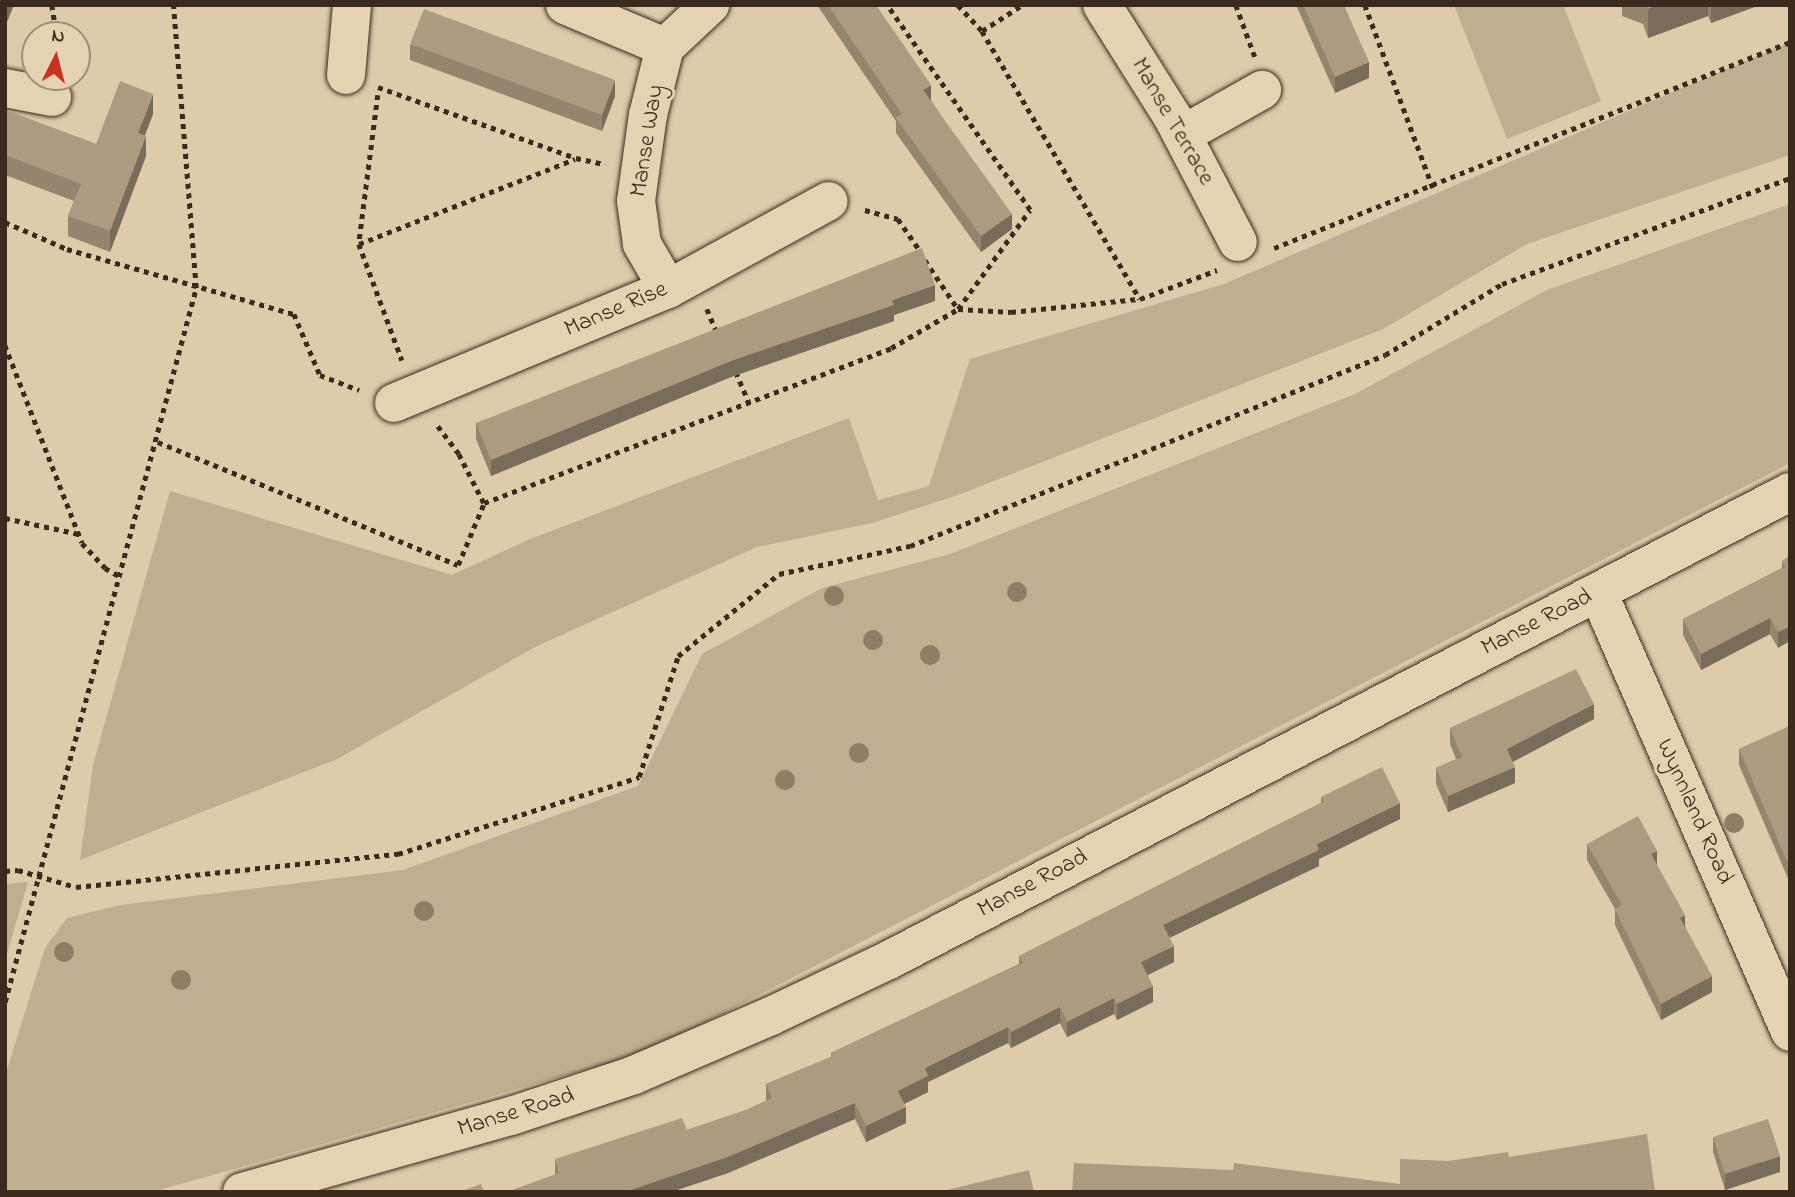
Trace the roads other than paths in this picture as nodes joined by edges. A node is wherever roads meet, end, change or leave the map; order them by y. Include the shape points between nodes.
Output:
1 (352, 5) edge
2 (565, 5) edge
3 (710, 5) edge
4 (1102, 5) edge
5 (665, 47) junction
6 (362, 81) road end
7 (5, 88) edge
8 (1262, 90) road end
9 (52, 97) dead end
10 (1182, 135) junction
11 (829, 201) road end
12 (1241, 254) road end
13 (680, 283) junction
14 (404, 399) road end
15 (1790, 492) edge
16 (1598, 592) junction
17 (1790, 1031) edge
18 (242, 1192) edge

1 - 6 street
2 - 5 street
3 - 5 street
4 - 10 street, Manse Terrace
5 - 13 street, Manse Way via 648,115 636,201 642,244
7 - 9 street
8 - 10 street
10 - 12 street, Manse Terrace
11 - 13 street, Manse Rise
13 - 14 street, Manse Rise
15 - 16 street, Manse Road
16 - 17 street, Wynnland Road
16 - 18 street, Manse Road via 889,960 771,1016 634,1075 511,1116

